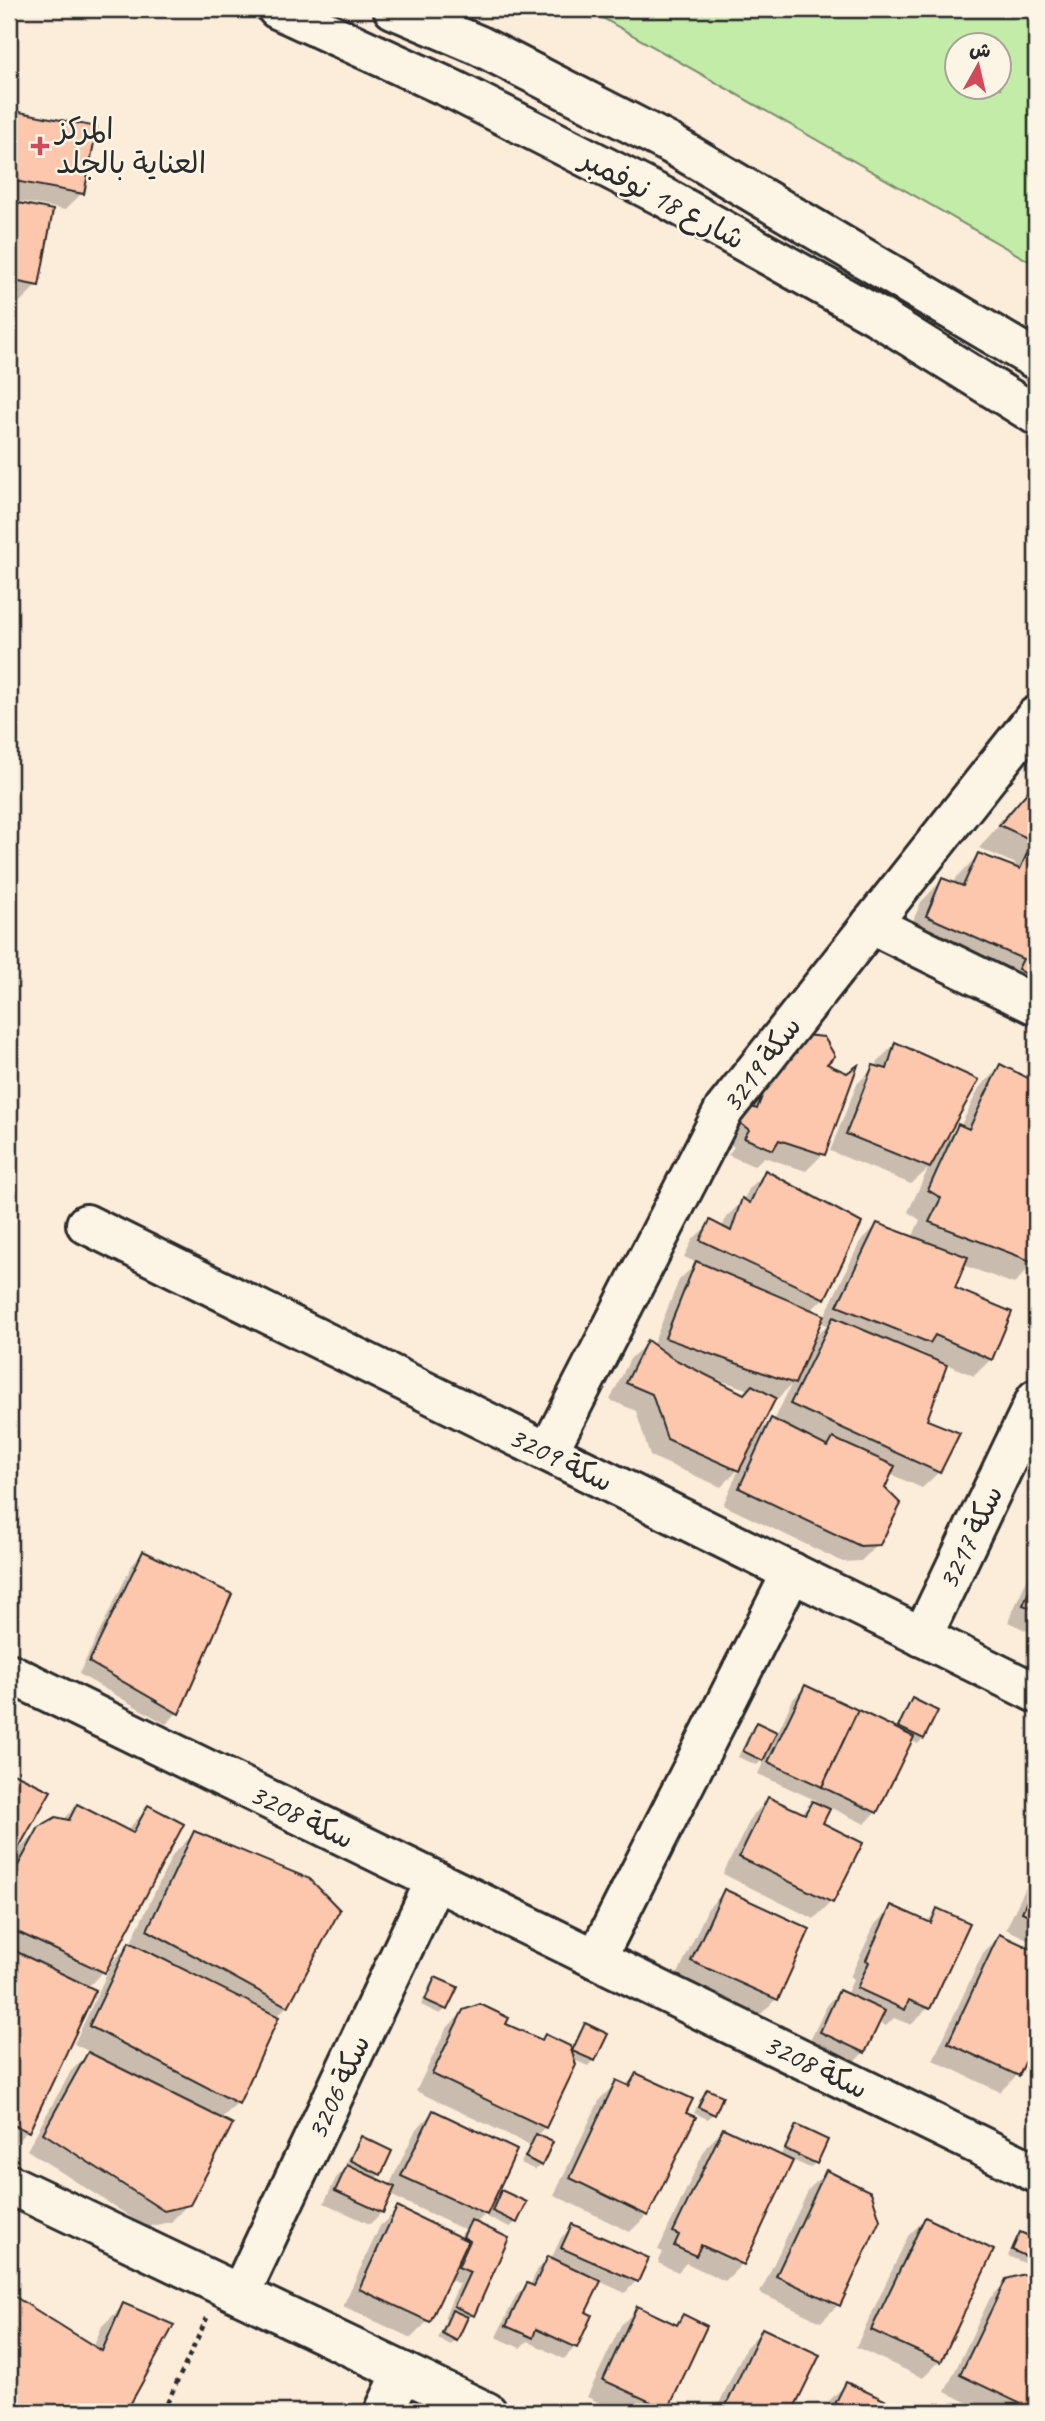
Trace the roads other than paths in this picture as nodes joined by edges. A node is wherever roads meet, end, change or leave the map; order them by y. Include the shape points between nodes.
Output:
1 (277, 9) edge
2 (393, 9) edge
3 (1036, 360) edge
4 (1036, 415) edge
5 (1036, 716) edge
6 (871, 924) junction
7 (1036, 1005) edge
8 (86, 1224) dead end
9 (1036, 1399) edge
10 (548, 1452) junction
11 (792, 1572) junction
12 (922, 1637) junction
13 (9, 1673) edge
14 (1036, 1693) edge
15 (435, 1881) junction
16 (596, 1959) junction
17 (1036, 2174) edge
18 (9, 2184) edge
19 (231, 2290) junction
20 (403, 2372) junction
21 (384, 2412) edge
22 (487, 2412) edge

1 - 4 street, شارع 18 نوفمبر via 456,91 664,197 877,316
2 - 3 street, شارع 18 نوفمبر via 478,45 671,144
5 - 6 street, سكة 3219
6 - 7 street
6 - 10 street, سكة 3219 via 724,1110
8 - 10 street, سكة 3209
9 - 12 street, سكة 3217
10 - 11 street, سكة 3209
11 - 12 street, سكة 3209
11 - 16 street
12 - 14 street, سكة 3209
13 - 15 street, سكة 3208
15 - 16 street, سكة 3208
15 - 19 street, سكة 3206
16 - 17 street, سكة 3208
18 - 19 street
19 - 20 street
20 - 21 street
20 - 22 street

